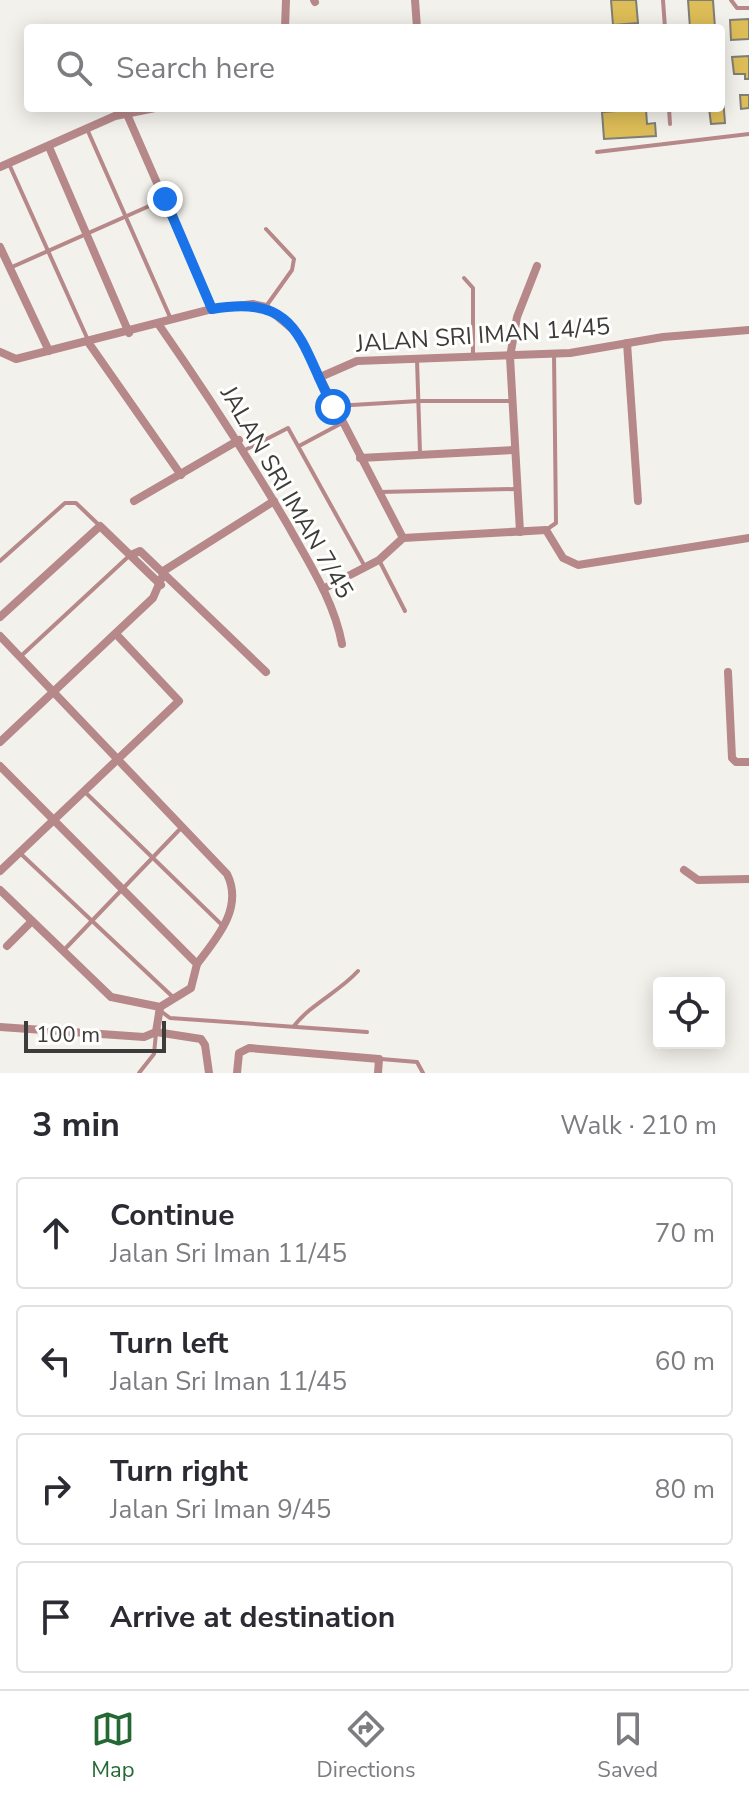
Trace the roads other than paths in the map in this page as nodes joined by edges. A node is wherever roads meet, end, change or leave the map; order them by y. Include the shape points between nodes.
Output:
1 (286, 0) edge
2 (415, 0) edge
3 (663, 0) edge
4 (731, 0) edge
5 (749, 8) edge
6 (285, 24) edge
7 (417, 24) edge
8 (665, 24) edge
9 (126, 112) joint
10 (669, 112) edge
11 (670, 124) dead end
12 (87, 129) junction
13 (749, 134) edge
14 (49, 147) junction
15 (597, 152) dead end
16 (4, 165) edge
17 (165, 199) junction
18 (125, 216) junction
19 (266, 229) dead end
20 (87, 232) junction
21 (0, 247) edge
22 (50, 249) junction
23 (537, 266) dead end
24 (10, 268) junction
25 (464, 278) dead end
26 (266, 307) junction
27 (212, 309) junction
28 (172, 321) junction
29 (159, 325) junction
30 (749, 330) edge
31 (129, 333) junction
32 (88, 342) junction
33 (627, 343) junction
34 (49, 351) junction
35 (0, 352) edge
36 (554, 354) junction
37 (510, 357) junction
38 (473, 358) junction
39 (417, 360) junction
40 (318, 378) junction
41 (419, 401) junction
42 (512, 401) junction
43 (333, 407) junction
44 (342, 423) junction
45 (239, 440) junction
46 (299, 446) junction
47 (245, 450) junction
48 (514, 450) junction
49 (420, 455) junction
50 (360, 458) junction
51 (181, 475) junction
52 (517, 489) junction
53 (378, 492) junction
54 (134, 501) dead end
55 (274, 501) junction
56 (638, 501) dead end
57 (100, 526) junction
58 (546, 530) junction
59 (520, 532) junction
60 (403, 538) junction
61 (749, 538) edge
62 (131, 555) junction
63 (379, 560) junction
64 (0, 561) edge
65 (366, 567) junction
66 (164, 572) junction
67 (161, 585) junction
68 (323, 589) junction
69 (405, 611) dead end
70 (0, 617) edge
71 (116, 634) junction
72 (0, 636) edge
73 (342, 644) dead end
74 (20, 657) junction
75 (266, 672) dead end
76 (728, 672) dead end
77 (53, 694) junction
78 (0, 742) edge
79 (115, 761) junction
80 (749, 762) edge
81 (0, 766) edge
82 (84, 791) junction
83 (53, 820) junction
84 (181, 828) junction
85 (19, 852) junction
86 (153, 857) junction
87 (684, 870) dead end
88 (0, 871) edge
89 (749, 879) edge
90 (122, 889) junction
91 (0, 890) edge
92 (93, 920) junction
93 (32, 921) junction
94 (224, 927) junction
95 (7, 946) dead end
96 (63, 952) junction
97 (197, 964) junction
98 (358, 971) dead end
99 (175, 1000) junction
100 (160, 1009) junction
101 (0, 1027) edge
102 (294, 1027) junction
103 (156, 1032) junction
104 (367, 1032) dead end
105 (379, 1059) junction
106 (139, 1073) edge
107 (209, 1073) edge
108 (237, 1073) edge
109 (378, 1073) edge
110 (423, 1073) edge

1 - 6 street
2 - 7 street
3 - 8 lane
4 - 5 lane via 737,8
9 - 12 street
9 - 17 street
10 - 11 lane
12 - 14 street
12 - 18 lane
13 - 15 lane
14 - 16 street
14 - 20 street
16 - 22 lane
17 - 18 lane
17 - 27 street
18 - 20 lane
18 - 28 lane
19 - 26 lane via 291,254 294,265
20 - 22 lane
20 - 31 street
21 - 24 street
22 - 24 lane
22 - 32 lane
23 - 37 street via 517,317
24 - 34 street
25 - 38 lane via 473,288
26 - 27 street
26 - 40 street via 297,333
27 - 28 street
28 - 29 street
29 - 31 street
29 - 45 street, JALAN SRI IMAN 7/45
30 - 33 street, JALAN SRI IMAN 14/45
31 - 32 street
32 - 34 street
32 - 51 street
33 - 36 street, JALAN SRI IMAN 14/45
33 - 56 street
34 - 35 street via 11,359
36 - 37 street, JALAN SRI IMAN 14/45
36 - 58 lane via 556,523
37 - 38 street, JALAN SRI IMAN 14/45
37 - 42 street
38 - 39 street, JALAN SRI IMAN 14/45
39 - 40 street, JALAN SRI IMAN 14/45 via 357,361
39 - 41 lane
40 - 43 street
41 - 42 lane
41 - 43 lane
41 - 49 lane
42 - 48 street
43 - 44 street
44 - 46 lane
44 - 50 street
45 - 47 street, JALAN SRI IMAN 7/45
45 - 51 street
46 - 47 lane via 286,428
46 - 65 lane
47 - 55 street, JALAN SRI IMAN 7/45
48 - 49 street
48 - 52 street
49 - 50 street
50 - 53 street
51 - 54 street
52 - 53 lane
52 - 59 street
53 - 60 street
55 - 66 street
55 - 68 street, JALAN SRI IMAN 7/45
57 - 62 street
57 - 64 lane via 76,503 65,503
57 - 70 street
58 - 59 street
58 - 61 street via 563,558 578,565
59 - 60 street
60 - 63 street
62 - 66 street via 138,550
62 - 67 street
62 - 74 lane
63 - 65 street
63 - 69 lane
65 - 68 street
66 - 67 street
66 - 75 street
67 - 71 street
68 - 73 street, JALAN SRI IMAN 7/45
71 - 77 street
71 - 79 street via 179,701
72 - 74 street
74 - 77 street
76 - 80 street via 732,758
77 - 78 street
77 - 79 street
79 - 82 street
79 - 84 street
81 - 83 street
82 - 83 street
82 - 86 lane
83 - 85 street
83 - 90 street
84 - 86 lane
84 - 94 street via 230,880 231,904
85 - 88 street
85 - 92 lane
86 - 90 lane
86 - 94 lane
87 - 89 street via 698,880
90 - 92 lane
90 - 97 street
91 - 93 street
92 - 96 lane
92 - 99 lane
93 - 95 street
93 - 96 street
94 - 97 street
96 - 100 street via 108,995
97 - 99 street via 193,985
98 - 102 lane
99 - 100 street
100 - 102 lane via 170,1018
100 - 103 street
101 - 103 street via 139,1037
102 - 104 lane
103 - 106 lane via 154,1054
103 - 107 street via 201,1039
105 - 108 street via 249,1048 239,1053
105 - 109 street
105 - 110 lane via 417,1062

